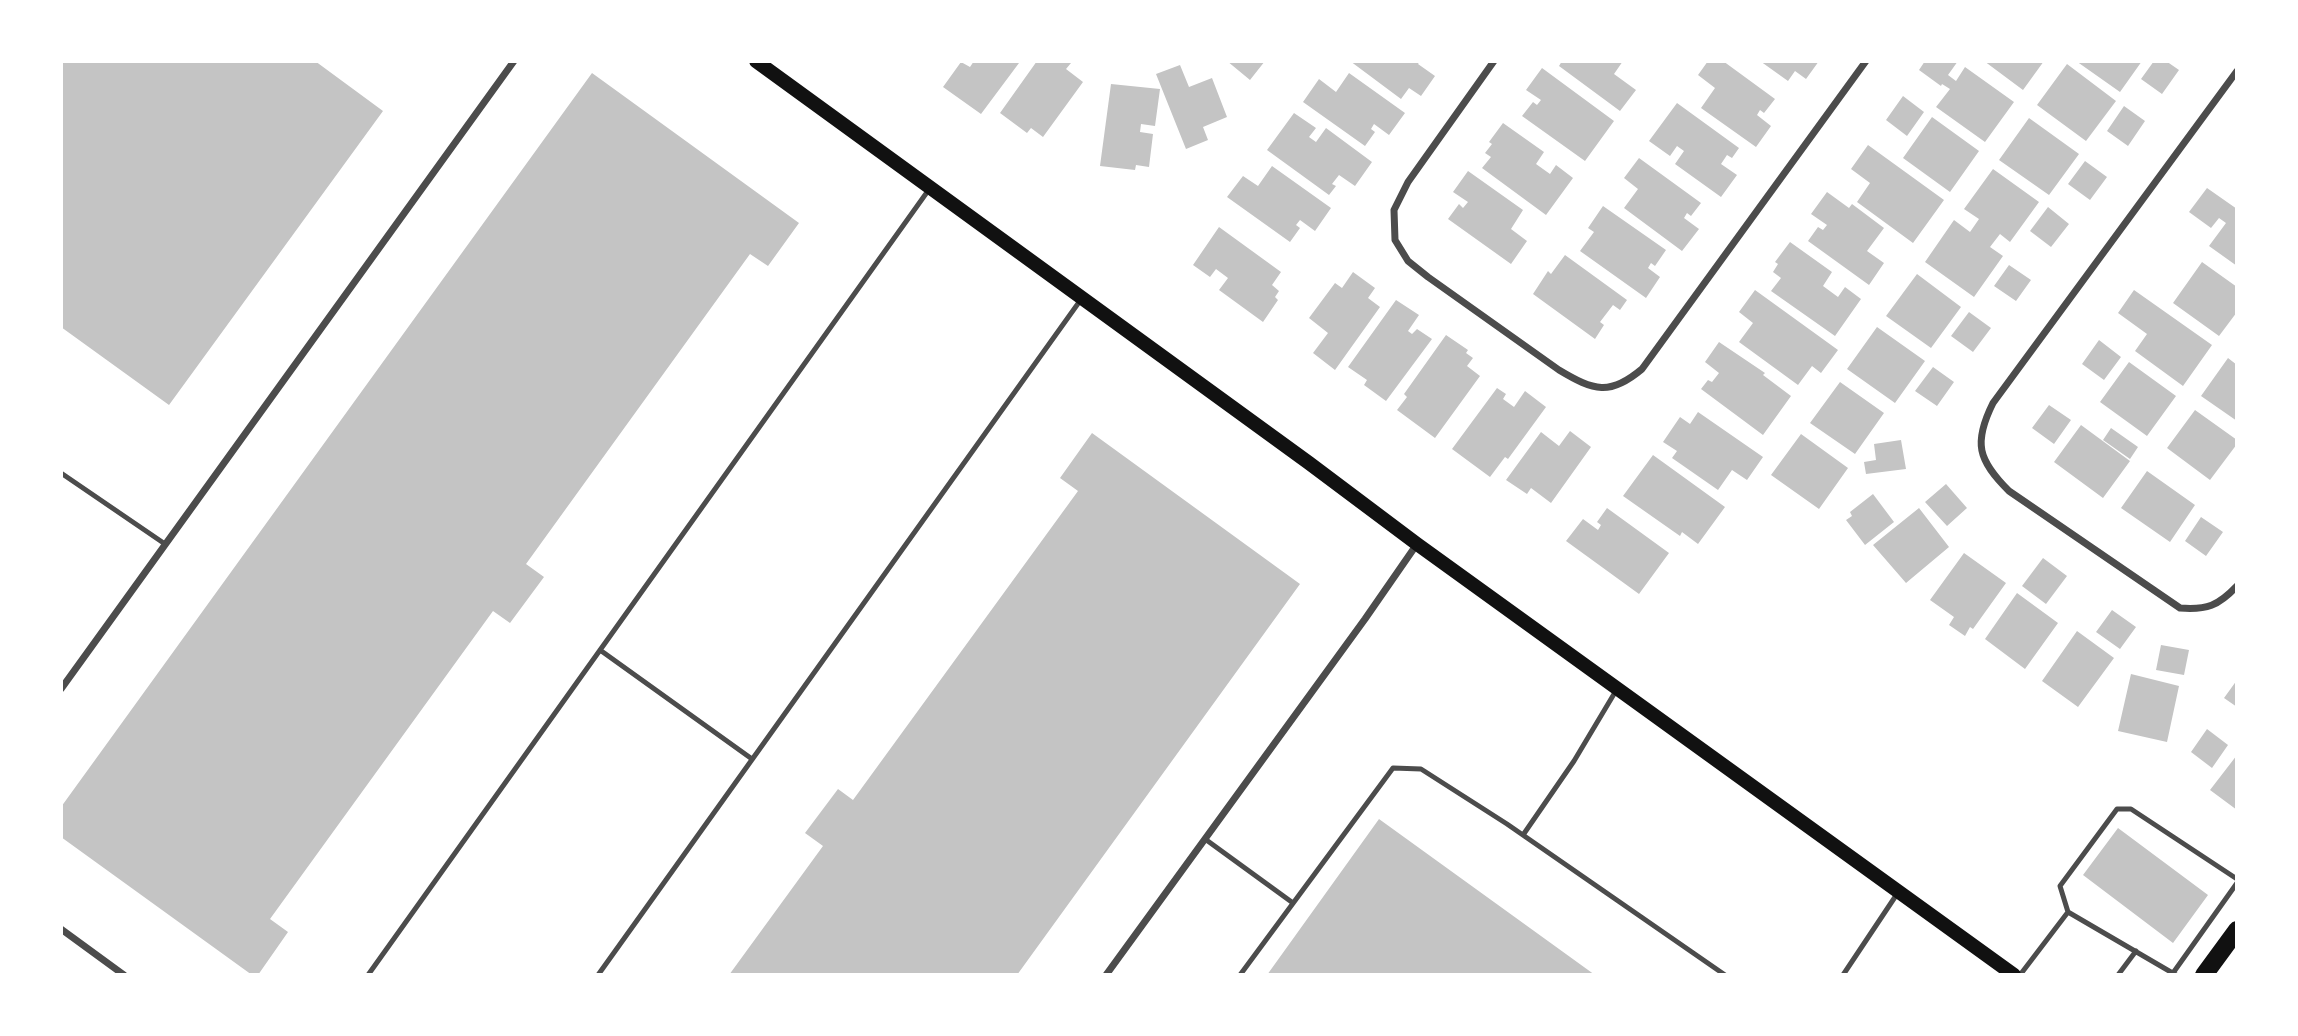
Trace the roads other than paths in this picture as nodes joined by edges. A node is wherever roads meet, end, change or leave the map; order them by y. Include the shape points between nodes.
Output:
1 (514, 61) edge
2 (755, 61) edge
3 (1494, 61) edge
4 (1866, 61) edge
5 (2237, 71) edge
6 (930, 188) junction
7 (1082, 298) junction
8 (61, 473) edge
9 (166, 544) junction
10 (1416, 544) junction
11 (2237, 586) edge
12 (600, 650) junction
13 (61, 688) edge
14 (1617, 690) junction
15 (752, 760) junction
16 (1523, 835) junction
17 (1205, 839) junction
18 (2237, 881) edge
19 (1899, 891) junction
20 (1293, 903) junction
21 (2068, 912) junction
22 (61, 929) edge
23 (2237, 930) edge
24 (2136, 951) junction
25 (2175, 974) edge
26 (124, 975) edge
27 (368, 975) edge
28 (598, 975) edge
29 (1106, 975) edge
30 (1240, 975) edge
31 (1725, 975) edge
32 (1843, 975) edge
33 (2014, 975) edge
34 (2020, 975) edge
35 (2118, 975) edge
36 (2204, 975) edge

1 - 9 street
2 - 6 main road
3 - 4 street via 1408,182 1394,210 1395,240 1408,261 1501,328 1581,383 1602,389 1626,383 1642,369
5 - 11 street via 2001,392 1982,426 1981,452 1992,473 2010,491 2180,608 2216,605
6 - 7 main road
6 - 12 lane
7 - 10 main road
7 - 15 lane
8 - 9 lane
9 - 13 street
10 - 14 main road
10 - 17 street
12 - 15 lane
12 - 27 lane
14 - 16 lane
14 - 19 main road
15 - 28 lane
16 - 20 lane via 1421,769 1393,768
16 - 31 lane
17 - 20 lane
17 - 29 street
18 - 21 lane via 2131,809 2117,809 2060,887
18 - 25 lane
19 - 32 lane
19 - 33 main road
20 - 30 lane
21 - 24 lane
21 - 34 lane
22 - 26 street
23 - 36 main road
24 - 25 lane
24 - 35 lane

